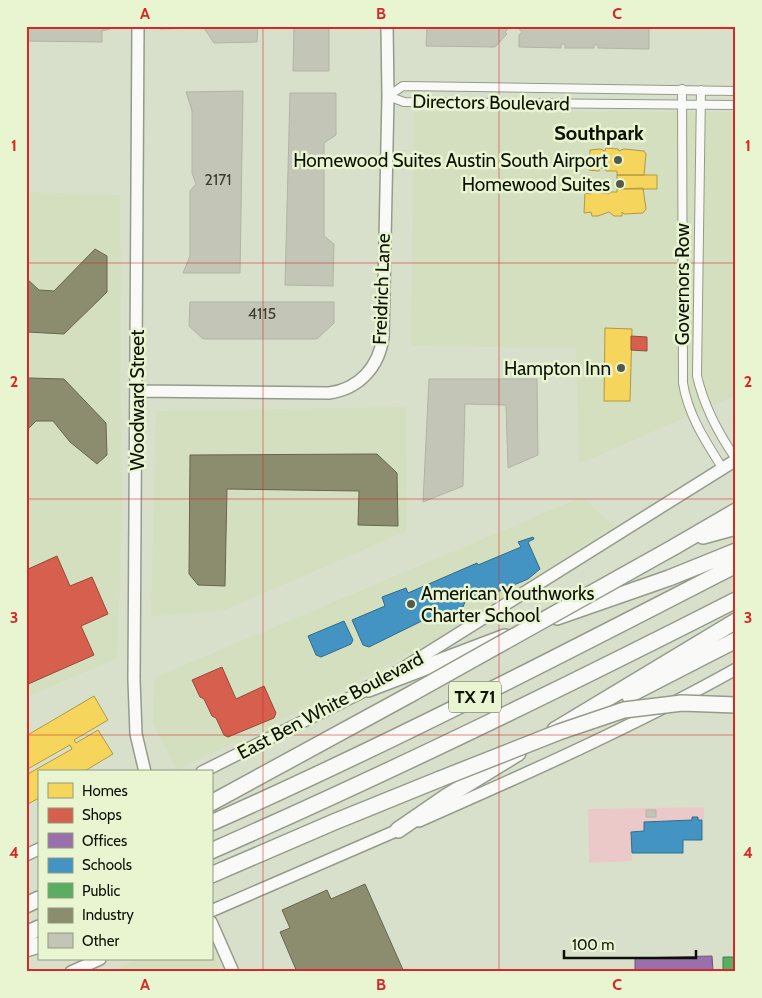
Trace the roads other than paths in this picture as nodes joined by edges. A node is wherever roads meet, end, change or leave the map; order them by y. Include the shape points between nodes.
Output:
1 (138, 26) edge
2 (387, 26) edge
3 (682, 89) junction
4 (701, 90) junction
5 (736, 91) edge
6 (388, 96) junction
7 (682, 104) junction
8 (700, 104) junction
9 (736, 105) edge
10 (137, 391) junction
11 (736, 460) edge
12 (723, 469) junction
13 (736, 511) edge
14 (736, 527) edge
15 (674, 547) junction
16 (736, 551) edge
17 (736, 565) edge
18 (736, 600) edge
19 (736, 620) edge
20 (736, 640) edge
21 (736, 669) edge
22 (368, 690) junction
23 (736, 705) edge
24 (559, 732) junction
25 (144, 770) edge
26 (206, 770) edge
27 (212, 802) edge
28 (212, 823) edge
29 (398, 830) junction
30 (38, 849) edge
31 (212, 851) edge
32 (26, 855) edge
33 (212, 875) edge
34 (38, 900) edge
35 (26, 905) edge
36 (212, 911) edge
37 (212, 924) edge
38 (38, 928) edge
39 (26, 934) edge
40 (38, 945) edge
41 (26, 949) edge
42 (98, 960) edge
43 (71, 972) edge
44 (233, 972) edge

1 - 10 street, Woodward Street
2 - 6 street, Freidrich Lane
3 - 4 street, Directors Boulevard
3 - 6 street, Directors Boulevard via 403,86
3 - 7 street, Governors Row
4 - 5 street, Directors Boulevard
4 - 8 street, Governors Row
6 - 7 street, Directors Boulevard via 404,102
6 - 10 street, Freidrich Lane via 383,337 380,352 370,370 354,385 328,393
7 - 8 street, Directors Boulevard
7 - 12 street, Governors Row via 683,383 694,419
8 - 9 street, Directors Boulevard
8 - 11 street, Governors Row via 697,376 709,413
10 - 25 street, Woodward Street via 135,723
11 - 12 street, East Ben White Boulevard
12 - 22 street, East Ben White Boulevard
13 - 15 highway
14 - 15 highway
15 - 27 highway, bridge
16 - 22 highway via 429,664
17 - 28 highway, TX 71 via 552,659
18 - 31 highway, TX 71 via 460,738
19 - 29 highway via 446,797
20 - 24 highway, bridge
21 - 29 street via 568,754
22 - 26 street, East Ben White Boulevard
23 - 24 highway, bridge via 682,702 624,710
24 - 33 highway, bridge
29 - 36 street
30 - 32 street
34 - 35 highway
37 - 44 street
38 - 39 highway
40 - 41 highway
42 - 43 street

